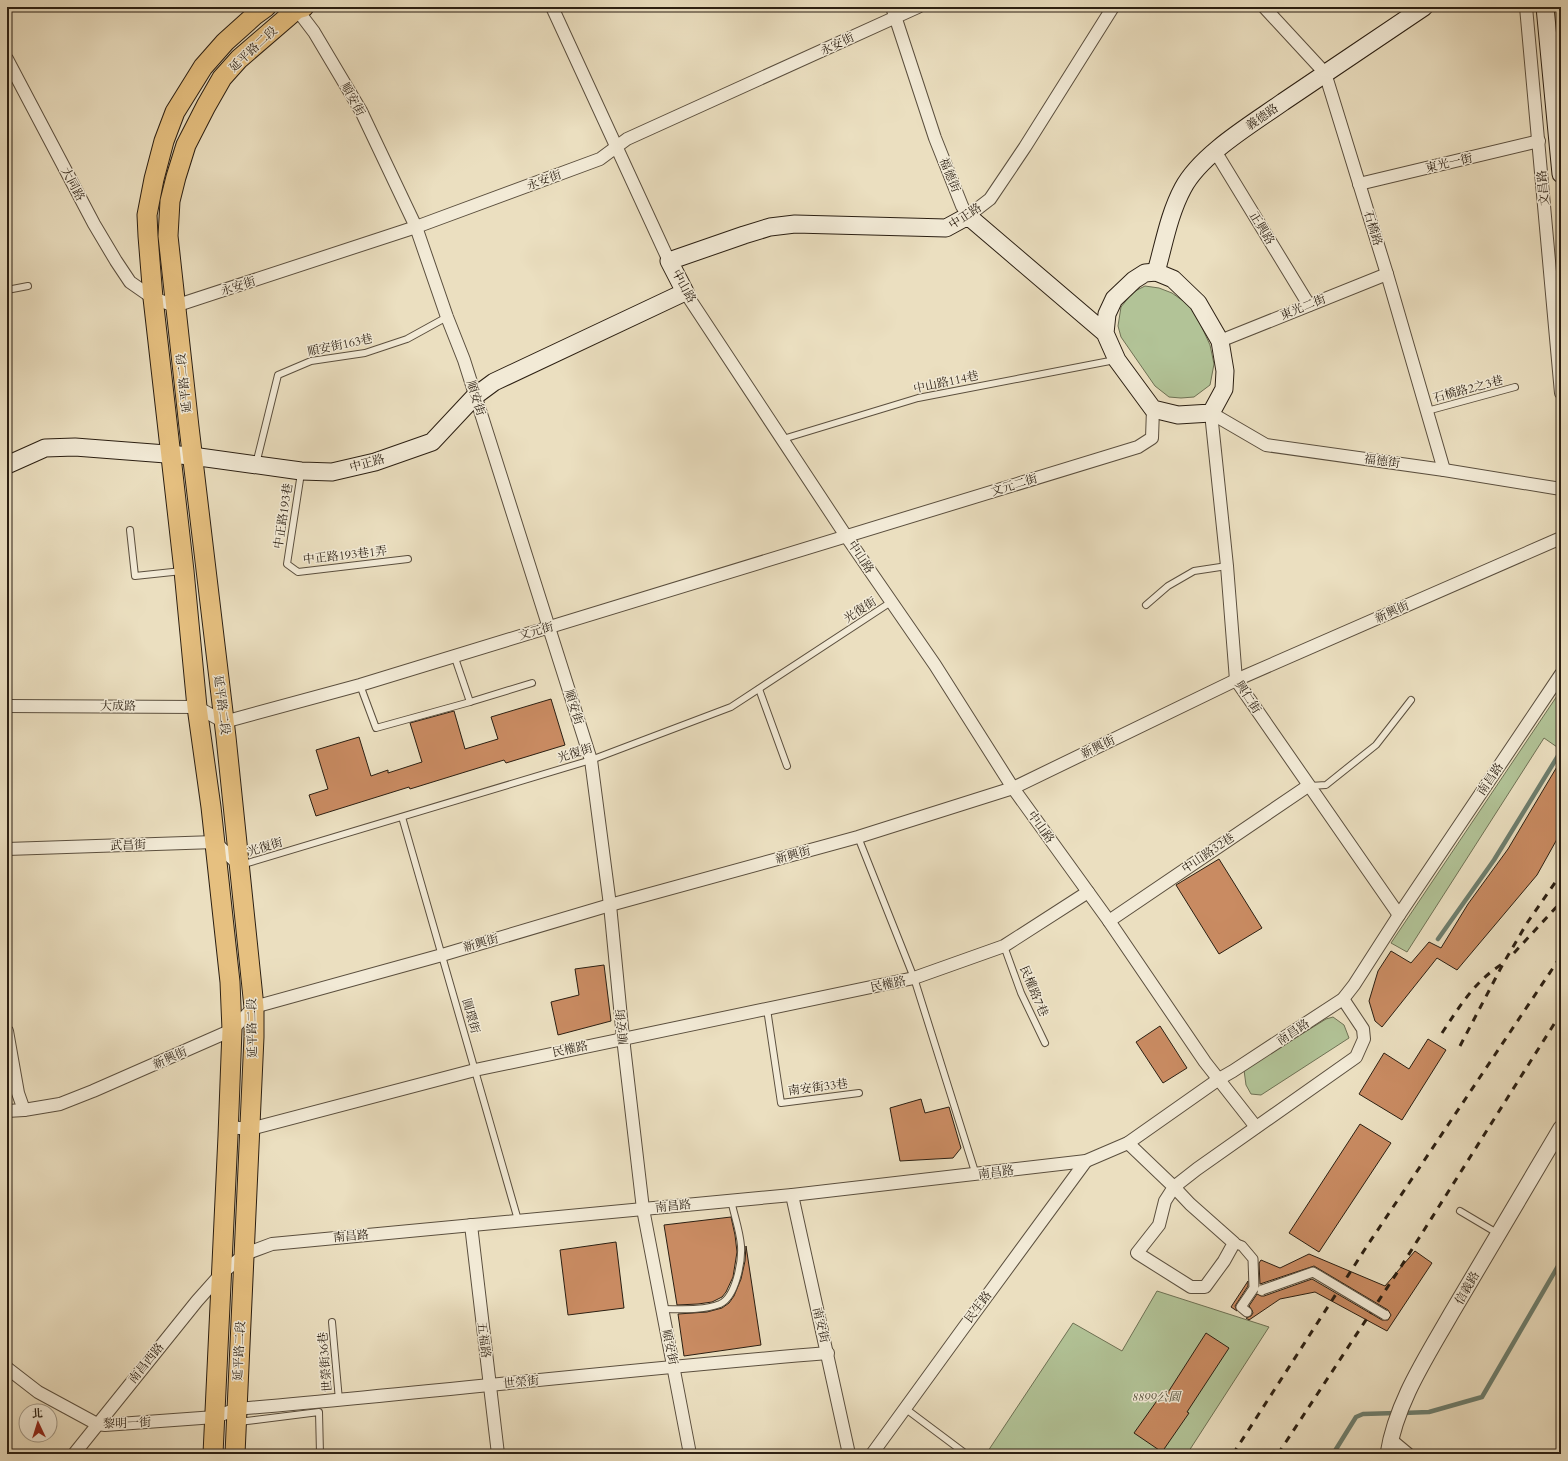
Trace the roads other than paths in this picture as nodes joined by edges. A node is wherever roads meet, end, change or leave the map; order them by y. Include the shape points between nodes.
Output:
1 (266, 7) edge
2 (552, 7) edge
3 (918, 7) edge
4 (1112, 7) edge
5 (1264, 7) edge
6 (1424, 7) edge
7 (1526, 7) edge
8 (1545, 7) edge
9 (299, 8) edge
10 (894, 12) edge
11 (7, 59) edge
12 (1326, 73) junction
13 (1539, 141) junction
14 (617, 146) junction
15 (1215, 151) junction
16 (1561, 174) edge
17 (1359, 184) junction
18 (968, 216) junction
19 (416, 227) junction
20 (669, 261) junction
21 (1156, 272) junction
22 (1387, 274) junction
23 (28, 286) dead end
24 (7, 290) edge
25 (685, 292) junction
26 (153, 298) junction
27 (1309, 304) junction
28 (175, 306) junction
29 (447, 317) junction
30 (1105, 333) junction
31 (1220, 341) junction
32 (1117, 360) junction
33 (1515, 387) dead end
34 (1561, 393) edge
35 (476, 396) junction
36 (1153, 410) junction
37 (1427, 411) junction
38 (1211, 413) junction
39 (783, 439) junction
40 (171, 454) junction
41 (192, 456) junction
42 (7, 465) edge
43 (255, 466) junction
44 (1444, 470) junction
45 (301, 471) junction
46 (1561, 489) edge
47 (130, 530) dead end
48 (846, 536) junction
49 (1561, 538) edge
50 (408, 559) dead end
51 (287, 564) joint
52 (1227, 566) junction
53 (184, 571) junction
54 (891, 602) junction
55 (1146, 605) dead end
56 (548, 628) junction
57 (454, 655) junction
58 (1561, 674) edge
59 (1236, 680) junction
60 (532, 683) dead end
61 (360, 685) junction
62 (759, 689) junction
63 (1411, 700) dead end
64 (470, 702) junction
65 (7, 706) edge
66 (197, 707) junction
67 (224, 722) junction
68 (591, 760) junction
69 (787, 766) dead end
70 (1308, 786) junction
71 (1013, 788) junction
72 (402, 817) junction
73 (858, 837) junction
74 (215, 842) junction
75 (7, 849) edge
76 (240, 866) junction
77 (1088, 892) junction
78 (610, 905) junction
79 (1399, 915) junction
80 (1109, 921) junction
81 (1004, 946) junction
82 (442, 955) junction
83 (914, 978) junction
84 (1343, 998) junction
85 (254, 1007) junction
86 (767, 1009) junction
87 (232, 1030) junction
88 (7, 1032) edge
89 (623, 1038) junction
90 (1045, 1043) dead end
91 (475, 1070) junction
92 (1219, 1079) junction
93 (859, 1093) dead end
94 (24, 1110) junction
95 (7, 1111) edge
96 (229, 1127) junction
97 (1256, 1127) junction
98 (1561, 1128) edge
99 (250, 1129) junction
100 (1128, 1143) junction
101 (1086, 1162) junction
102 (976, 1175) junction
103 (1174, 1187) junction
104 (792, 1195) junction
105 (731, 1200) junction
106 (643, 1209) junction
107 (1460, 1211) dead end
108 (518, 1220) junction
109 (471, 1225) junction
110 (1498, 1233) junction
111 (1234, 1243) junction
112 (245, 1254) junction
113 (221, 1274) junction
114 (1262, 1290) dead end
115 (662, 1309) junction
116 (1247, 1312) dead end
117 (1385, 1315) dead end
118 (332, 1322) dead end
119 (828, 1353) junction
120 (674, 1366) junction
121 (7, 1368) edge
122 (490, 1385) junction
123 (339, 1400) junction
124 (906, 1409) junction
125 (237, 1416) junction
126 (215, 1417) junction
127 (97, 1424) junction
128 (1390, 1439) junction
129 (74, 1454) edge
130 (213, 1454) edge
131 (235, 1454) edge
132 (320, 1454) edge
133 (498, 1454) edge
134 (690, 1454) edge
135 (849, 1454) edge
136 (872, 1454) edge
137 (966, 1454) edge
138 (1388, 1454) edge
139 (1408, 1454) edge

1 - 26 main road, 延平路二段 via 220,47 203,67 175,112 164,142 147,215
2 - 14 street, 中山路
3 - 10 street, 永安街
4 - 18 street, 中正路 via 990,199
5 - 12 street, 石橋路
6 - 12 main road, 義德路
7 - 13 street, 文昌路
8 - 16 main road
9 - 19 street, 順安街 via 361,111
9 - 28 main road, 延平路二段 via 256,44 222,78 186,145 170,202 168,236
10 - 14 street, 永安街 via 627,138
10 - 18 street, 福德街 via 935,138
11 - 26 street, 大同路 via 116,261 130,282
12 - 15 main road, 義德路
12 - 17 street, 石橋路
13 - 17 street, 東光一街
13 - 34 street, 文昌路
14 - 19 street, 永安街 via 600,159
14 - 20 street, 中山路
15 - 21 main road, 義德路 via 1195,170 1183,188 1174,209
15 - 27 street, 正興路
17 - 22 street, 石橋路
18 - 20 main road, 中正路 via 946,228 795,224 770,227
18 - 30 main road, 福德街
19 - 28 street, 永安街
19 - 29 street, 順安街
20 - 25 main road, 中山路
21 - 30 main road via 1134,280 1114,299 1107,314
21 - 31 main road via 1173,280 1198,303
22 - 27 street, 東光二街
22 - 37 street, 石橋路
23 - 24 lane
25 - 35 main road, 中正路 via 494,382
25 - 39 street, 中山路
26 - 28 street
26 - 40 main road, 延平路二段
27 - 31 street, 東光二街
28 - 41 main road, 延平路二段
29 - 35 street, 順安街
29 - 43 lane, 順安街163巷 via 408,339 365,353 311,361 278,375
30 - 32 main road, 福德街
31 - 38 main road via 1225,371 1224,389
32 - 36 main road, 福德街
32 - 39 lane, 中山路114巷 via 918,398
33 - 37 lane, 石橋路2之3巷
35 - 45 main road, 中正路 via 432,442 375,462 332,472
35 - 56 street, 順安街
36 - 38 main road via 1178,415
36 - 48 street, 文元二街 via 1152,438 1138,447
37 - 44 street, 石橋路
38 - 44 street, 福德街 via 1266,445
38 - 52 street, 興仁街
39 - 48 street, 中山路
40 - 41 main road, 中正路
40 - 42 main road, 中正路 via 75,447 45,448
40 - 53 main road, 延平路二段
41 - 43 main road, 中正路
41 - 67 main road, 延平路二段
43 - 45 main road, 中正路
44 - 46 street, 福德街
45 - 51 lane, 中正路193巷
47 - 53 lane via 135,576
48 - 54 street, 中山路
48 - 56 street, 文元街
49 - 59 street, 新興街
50 - 51 lane, 中正路193巷1弄 via 298,572
52 - 55 lane via 1194,571 1168,586
52 - 59 street, 興仁街
53 - 66 main road, 延平路二段
54 - 62 lane, 光復街
54 - 71 street, 中山路 via 935,665
56 - 57 street, 文元街
56 - 68 street, 順安街
57 - 61 street, 文元街
57 - 64 lane
58 - 79 street, 南昌路
59 - 70 street, 興仁街
59 - 71 street, 新興街
60 - 64 lane
61 - 64 lane via 376,728
61 - 67 street, 文元街
62 - 68 lane, 光復街 via 731,708
62 - 69 lane
63 - 70 lane via 1376,745 1326,785
65 - 66 street, 大成路
66 - 67 street, 大成路
66 - 74 main road, 延平路二段
67 - 76 main road, 延平路二段
68 - 72 lane, 光復街
68 - 78 street, 順安街
70 - 79 street, 興仁街
70 - 80 street, 中山路32巷
71 - 73 street, 新興街
71 - 77 street, 中山路
72 - 76 lane, 光復街
72 - 82 lane, 圓環街
73 - 78 street, 新興街
73 - 83 lane, 民權路
74 - 75 street, 武昌街
74 - 76 street
74 - 87 main road, 延平路二段 via 230,982
76 - 85 main road, 延平路二段
77 - 80 street, 中山路
77 - 81 street, 民權路
78 - 82 street, 新興街
78 - 89 street, 順安街
79 - 84 street, 南昌路
80 - 92 street, 中山路
81 - 83 street, 民權路
81 - 90 lane, 民權路7巷
82 - 85 street, 新興街
82 - 91 lane, 圓環街
83 - 86 street, 民權路
83 - 102 lane, 民權路
84 - 92 street, 南昌路
84 - 97 street via 1363,1029 1364,1039 1356,1057
85 - 87 street, 新興街
85 - 99 main road, 延平路二段
86 - 89 street, 民權路
86 - 93 lane, 南安街33巷 via 781,1103
87 - 94 street, 新興街 via 60,1104
87 - 96 main road, 延平路二段
88 - 94 street via 18,1094
89 - 91 street, 民權路
89 - 106 street, 順安街
91 - 99 street, 民權路
91 - 108 lane, 圓環街
92 - 97 street, 中山路
92 - 100 street, 南昌路
94 - 95 street, 新興街
96 - 99 street, 民權路
96 - 113 main road, 延平路二段
97 - 103 street
98 - 110 street, 信義路
99 - 112 main road, 延平路二段
100 - 101 street, 南昌路
100 - 103 street
101 - 102 street, 南昌路
101 - 124 street, 民生路
102 - 104 street, 南昌路
103 - 111 street
103 - 111 street via 1165,1201 1159,1225 1137,1253 1191,1287 1205,1287
104 - 105 street, 南昌路
104 - 119 street, 南安街
105 - 106 street, 南昌路
105 - 115 lane via 741,1246 738,1274 732,1293 722,1303 702,1309
106 - 108 street, 南昌路
106 - 115 street, 順安街
107 - 110 lane
108 - 109 street, 南昌路
109 - 112 street, 南昌路 via 272,1244
109 - 122 street, 五福路
110 - 128 street, 信義路 via 1407,1392
111 - 116 street via 1242,1246 1253,1260 1254,1288 1241,1308
112 - 113 street, 南昌路
112 - 125 main road, 延平路二段
113 - 126 main road, 延平路二段
113 - 127 street, 南昌西路
114 - 117 street, bridge via 1313,1272
115 - 120 street, 順安街
118 - 123 lane, 世榮街36巷
119 - 120 street, 世榮街
119 - 135 street, 南安街
120 - 122 street, 世榮街
120 - 134 street, 順安街
121 - 127 street, 黎明一街 via 38,1392
122 - 123 street, 世榮街
122 - 133 street, 五福路
123 - 125 street, 世榮街
124 - 136 street, 民生路
124 - 137 lane
125 - 126 street, 世榮街
125 - 131 main road, 延平路二段
125 - 132 lane via 319,1412
126 - 127 street, 黎明一街
126 - 130 main road, 延平路二段
127 - 129 street, 南昌西路
128 - 138 street, 信義路
128 - 139 street

